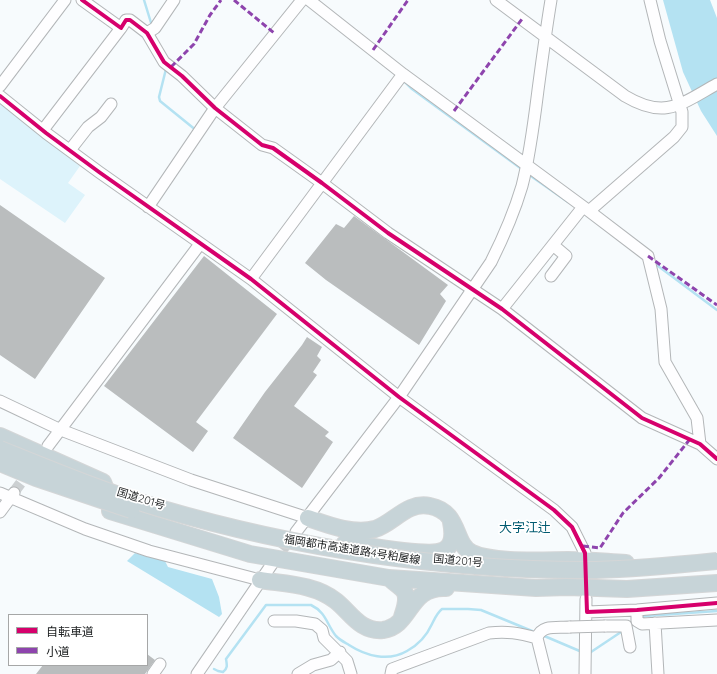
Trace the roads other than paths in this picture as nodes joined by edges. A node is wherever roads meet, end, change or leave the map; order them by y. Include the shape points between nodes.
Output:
1 (65, 0) edge
2 (82, 0) edge
3 (174, 0) edge
4 (302, 0) edge
5 (309, 0) edge
6 (496, 0) edge
7 (551, 0) edge
8 (650, 0) edge
9 (121, 28) junction
10 (147, 33) junction
11 (545, 36) junction
12 (403, 74) junction
13 (717, 84) edge
14 (0, 86) edge
15 (0, 96) edge
16 (684, 103) junction
17 (111, 104) dead end
18 (215, 108) junction
19 (43, 130) junction
20 (70, 150) junction
21 (527, 166) junction
22 (322, 183) junction
23 (148, 207) junction
24 (586, 209) junction
25 (200, 244) junction
26 (553, 246) junction
27 (551, 276) dead end
28 (251, 279) junction
29 (473, 290) junction
30 (502, 309) junction
31 (399, 397) junction
32 (0, 401) edge
33 (61, 430) junction
34 (0, 436) edge
35 (700, 444) junction
36 (0, 446) edge
37 (48, 446) dead end
38 (0, 449) edge
39 (717, 459) edge
40 (0, 463) edge
41 (0, 470) edge
42 (105, 487) junction
43 (8, 494) edge
44 (0, 512) edge
45 (308, 518) junction
46 (451, 521) junction
47 (299, 536) junction
48 (585, 552) dead end
49 (717, 558) edge
50 (717, 562) edge
51 (633, 563) junction
52 (272, 564) tunnel mouth
53 (717, 571) edge
54 (389, 578) junction
55 (260, 580) junction
56 (717, 583) edge
57 (536, 588) junction
58 (586, 599) dead end
59 (717, 603) edge
60 (637, 610) junction
61 (587, 612) junction
62 (717, 620) edge
63 (274, 621) dead end
64 (401, 621) junction
65 (655, 624) junction
66 (537, 638) junction
67 (630, 647) dead end
68 (340, 652) junction
69 (160, 664) dead end
70 (351, 672) edge
71 (153, 674) edge
72 (197, 674) edge
73 (298, 674) edge
74 (339, 674) edge
75 (390, 674) edge
76 (546, 674) edge
77 (585, 674) edge
78 (658, 674) edge

1 - 14 street
2 - 9 street
3 - 10 street via 155,28
4 - 18 street
5 - 12 street
6 - 11 street
7 - 11 street
8 - 16 street via 660,42
9 - 10 street via 126,20 130,20
9 - 19 street
10 - 18 street via 164,62
11 - 16 street via 634,101 654,108 667,109
11 - 21 street
12 - 21 street
12 - 22 street
13 - 16 street
15 - 19 street
16 - 24 street via 679,132
17 - 20 street
18 - 22 street via 262,145 273,148
18 - 23 street
19 - 20 street
20 - 23 street
21 - 24 street
21 - 29 street via 502,240
22 - 28 street
22 - 29 street via 388,233
23 - 25 street
24 - 26 street
24 - 35 street via 648,256 661,309 664,362 696,418
25 - 28 street
25 - 33 street
26 - 27 street via 566,256
26 - 30 street
28 - 31 street
29 - 30 street
29 - 31 street
30 - 35 street via 642,418
31 - 45 street
31 - 48 street via 554,510 572,527
32 - 33 street
33 - 37 street
33 - 45 street via 191,480
34 - 42 highway via 103,482
35 - 39 street
36 - 42 highway, 国道201号
38 - 50 highway, 福岡都市高速道路4号粕屋線, bridge via 158,508 238,529 399,559 460,565 603,569
40 - 53 highway, 福岡都市高速道路4号粕屋線, bridge via 36,478 188,527 267,546 380,566 457,575 529,579 648,577
41 - 54 highway, 国道201号 via 47,490 114,513 250,554
42 - 47 highway, 国道201号 via 198,516 264,533
43 - 44 street
43 - 55 street via 85,529 149,551
45 - 46 highway via 361,531 376,529 415,506 422,505 443,511 449,515
45 - 47 street
46 - 47 highway via 453,534 449,546 445,550 431,554
46 - 51 highway via 463,544 470,552 480,557
47 - 51 highway, 国道201号 via 410,556 468,562 526,566
49 - 51 highway, 国道201号
52 - 55 street
54 - 57 highway, 国道201号
54 - 64 highway via 404,591 406,597
55 - 64 highway via 306,587 327,595 358,623 375,630 385,630
55 - 72 street
56 - 57 highway, 国道201号 via 627,589
57 - 64 highway via 431,589 417,598
58 - 61 street
59 - 60 street
60 - 61 street
60 - 65 street via 638,621 642,624
61 - 77 street
62 - 65 street
63 - 68 street via 315,624 322,630 324,638
65 - 78 street
66 - 67 street, bridge via 542,629 626,626
66 - 75 street via 519,632 489,633 392,669
66 - 76 street
68 - 70 street
68 - 73 street via 330,660 313,665
69 - 71 street
70 - 74 street

